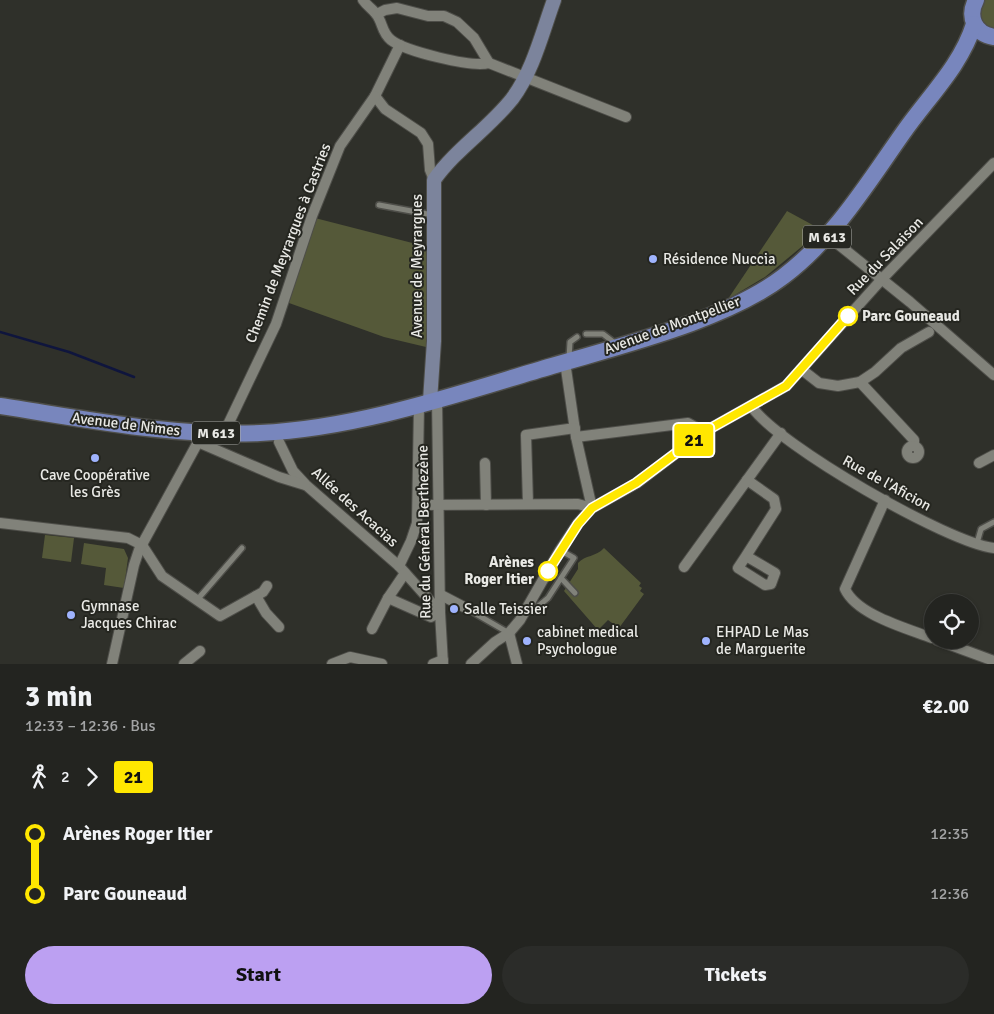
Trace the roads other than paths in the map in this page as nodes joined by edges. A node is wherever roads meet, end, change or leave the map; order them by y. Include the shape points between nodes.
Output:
1 (363, 0) edge
2 (554, 0) edge
3 (976, 0) edge
4 (377, 14) junction
5 (974, 24) junction
6 (993, 37) edge
7 (400, 44) junction
8 (960, 58) junction
9 (489, 63) junction
10 (526, 76) junction
11 (375, 96) junction
12 (626, 117) dead end
13 (994, 163) edge
14 (434, 180) junction
15 (379, 205) dead end
16 (434, 215) junction
17 (828, 236) junction
18 (882, 279) junction
19 (928, 332) dead end
20 (586, 334) dead end
21 (577, 337) dead end
22 (618, 346) junction
23 (567, 362) junction
24 (800, 369) junction
25 (994, 375) edge
26 (860, 382) junction
27 (429, 402) junction
28 (0, 406) edge
29 (752, 407) junction
30 (704, 432) junction
31 (224, 433) junction
32 (576, 433) junction
33 (781, 433) junction
34 (201, 438) junction
35 (279, 442) dead end
36 (914, 446) dead end
37 (994, 455) edge
38 (485, 463) dead end
39 (979, 463) dead end
40 (747, 480) junction
41 (306, 485) junction
42 (885, 500) junction
43 (528, 504) junction
44 (419, 505) junction
45 (439, 505) junction
46 (486, 505) junction
47 (592, 508) junction
48 (994, 522) edge
49 (0, 523) edge
50 (977, 544) junction
51 (142, 545) junction
52 (242, 548) dead end
53 (994, 548) edge
54 (560, 550) junction
55 (746, 556) dead end
56 (684, 567) dead end
57 (402, 570) junction
58 (561, 578) junction
59 (267, 586) dead end
60 (575, 593) dead end
61 (441, 595) junction
62 (256, 596) junction
63 (388, 598) junction
64 (197, 600) junction
65 (528, 606) junction
66 (464, 607) joint
67 (440, 612) junction
68 (279, 627) dead end
69 (372, 629) dead end
70 (509, 633) junction
71 (924, 635) edge
72 (961, 649) edge
73 (200, 651) dead end
74 (994, 661) edge
75 (114, 663) edge
76 (440, 663) edge
77 (184, 664) edge
78 (332, 664) edge
79 (382, 664) edge
80 (471, 664) edge
81 (516, 664) edge

1 - 4 street
2 - 10 street, Avenue de Meyrargues
3 - 5 main road, Avenue de Montpellier via 972,8
4 - 7 street via 385,33 393,42
4 - 9 street via 397,8 428,16 444,16 457,22 474,38
5 - 6 main road via 978,30
5 - 8 main road, Avenue de Montpellier / M 613
6 - 8 main road, Avenue de Montpellier / M 613 via 980,41
7 - 9 street via 451,61
7 - 11 street, Chemin de Meyrargues à Castries
8 - 17 main road, Avenue de Montpellier / M 613
9 - 10 street
10 - 12 street
10 - 14 street, Avenue de Meyrargues via 511,100 447,162
11 - 14 street via 384,109 422,133 428,144
11 - 31 street, Chemin de Meyrargues à Castries via 340,146 312,216 276,324
13 - 18 street, Rue du Salaison
14 - 16 street, Avenue de Meyrargues
15 - 16 lane
16 - 27 street, Avenue de Meyrargues via 434,341
17 - 18 street
17 - 22 main road, Avenue de Montpellier / M 613 via 784,276 754,295 719,311
18 - 24 street, Rue du Salaison
18 - 25 street
19 - 26 street via 901,348
20 - 22 lane via 603,334
21 - 23 lane via 570,342
22 - 23 main road, Avenue de Montpellier / M 613
23 - 27 main road, Avenue de Montpellier / M 613
23 - 32 street
24 - 26 street via 819,383 838,386
24 - 29 street, Rue du Salaison via 786,386
26 - 36 street via 914,440
27 - 31 main road, Avenue de Nîmes / M 613 via 320,426 275,432
27 - 44 street
27 - 45 street, Rue du Général Berthezène
28 - 34 main road, Avenue de Nîmes / M 613
29 - 30 street, Rue du Salaison
29 - 33 street, Rue de l'Aficion
30 - 32 street via 688,423
30 - 47 street, Rue du Salaison via 636,483
31 - 34 main road, Avenue de Nîmes / M 613
32 - 43 street via 526,435
32 - 47 street
33 - 40 street
33 - 42 street, Rue de l'Aficion via 843,478
34 - 41 street via 278,477
34 - 51 street
35 - 41 street, Allée des Acacias via 293,471
37 - 39 street
38 - 46 street
40 - 55 street via 774,499 776,509
40 - 56 street
41 - 57 street, Allée des Acacias
42 - 50 street, Rue de l'Aficion
42 - 71 street via 845,589 850,599 862,608
43 - 46 street
43 - 47 street via 578,504
44 - 45 street
44 - 57 street
45 - 46 street
45 - 61 street, Rue du Général Berthezène
47 - 54 street, Rue du Salaison
48 - 50 lane via 981,529
49 - 51 street via 128,538
50 - 53 street, Rue de l'Aficion
51 - 64 street via 162,576
51 - 75 street via 134,565
52 - 64 lane
54 - 58 lane via 574,558
54 - 65 street, Rue du Salaison
57 - 63 street
57 - 67 street, Allée des Acacias
58 - 60 lane
58 - 65 lane via 548,598 536,608
59 - 62 street
61 - 66 street
61 - 67 street, Rue du Général Berthezène
62 - 64 street via 220,616
62 - 68 street
63 - 67 street via 426,616
63 - 69 street
65 - 70 street, Rue du Salaison
66 - 70 lane
67 - 76 street, Rue du Général Berthezène
70 - 80 street, Rue du Salaison
70 - 81 street
72 - 74 street
73 - 77 street
78 - 79 street via 350,657

